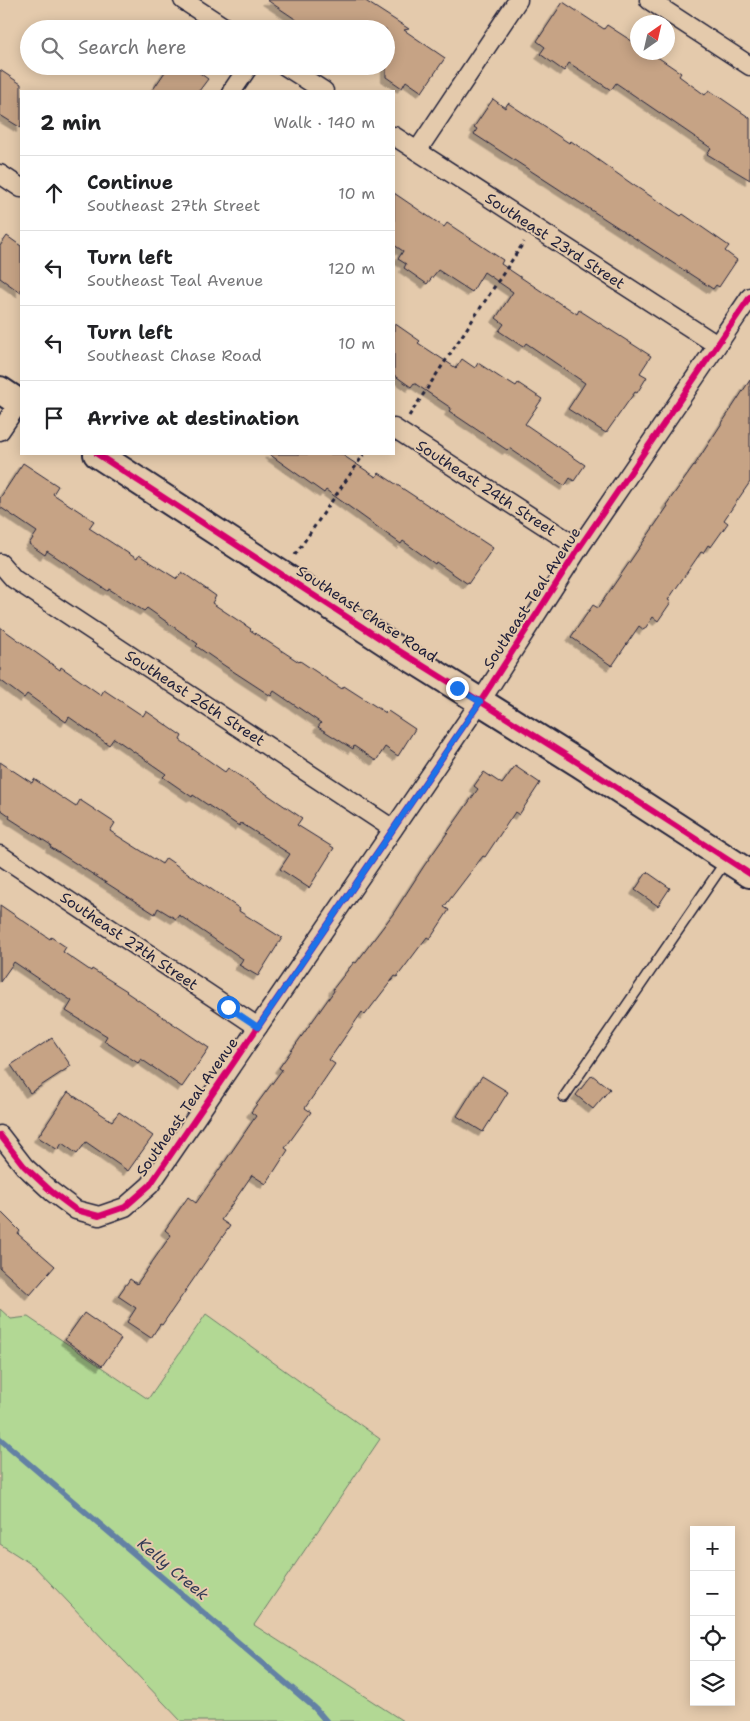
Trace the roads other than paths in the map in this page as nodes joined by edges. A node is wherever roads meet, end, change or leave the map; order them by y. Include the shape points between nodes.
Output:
1 (183, 0) edge
2 (518, 0) edge
3 (649, 0) edge
4 (213, 20) edge
5 (750, 66) edge
6 (243, 75) edge
7 (300, 75) edge
8 (233, 90) edge
9 (322, 90) edge
10 (395, 137) edge
11 (417, 151) junction
12 (0, 174) edge
13 (20, 187) edge
14 (750, 297) edge
15 (717, 345) junction
16 (15, 399) edge
17 (396, 430) edge
18 (0, 431) edge
19 (99, 455) edge
20 (578, 548) junction
21 (0, 563) edge
22 (480, 702) junction
23 (393, 829) junction
24 (0, 855) edge
25 (727, 859) junction
26 (750, 874) edge
27 (258, 1027) junction
28 (564, 1097) dead end
29 (0, 1135) edge

1 - 4 street
2 - 11 street
3 - 5 street
6 - 8 street
7 - 9 street
10 - 11 street, Southeast 23rd Street
11 - 15 street, Southeast 23rd Street
12 - 13 street
14 - 15 street, Southeast Teal Avenue
15 - 20 street, Southeast Teal Avenue
16 - 18 street
17 - 20 street, Southeast 24th Street
19 - 22 street, Southeast Chase Road
20 - 22 street, Southeast Teal Avenue
21 - 23 street, Southeast 26th Street via 14,579
22 - 23 street, Southeast Teal Avenue
22 - 25 street, Southeast Chase Road
23 - 27 street, Southeast Teal Avenue
24 - 27 street, Southeast 27th Street
25 - 26 street, Southeast Chase Road
25 - 28 lane
27 - 29 street, Southeast Teal Avenue via 150,1185 125,1207 99,1216 76,1210 24,1166

